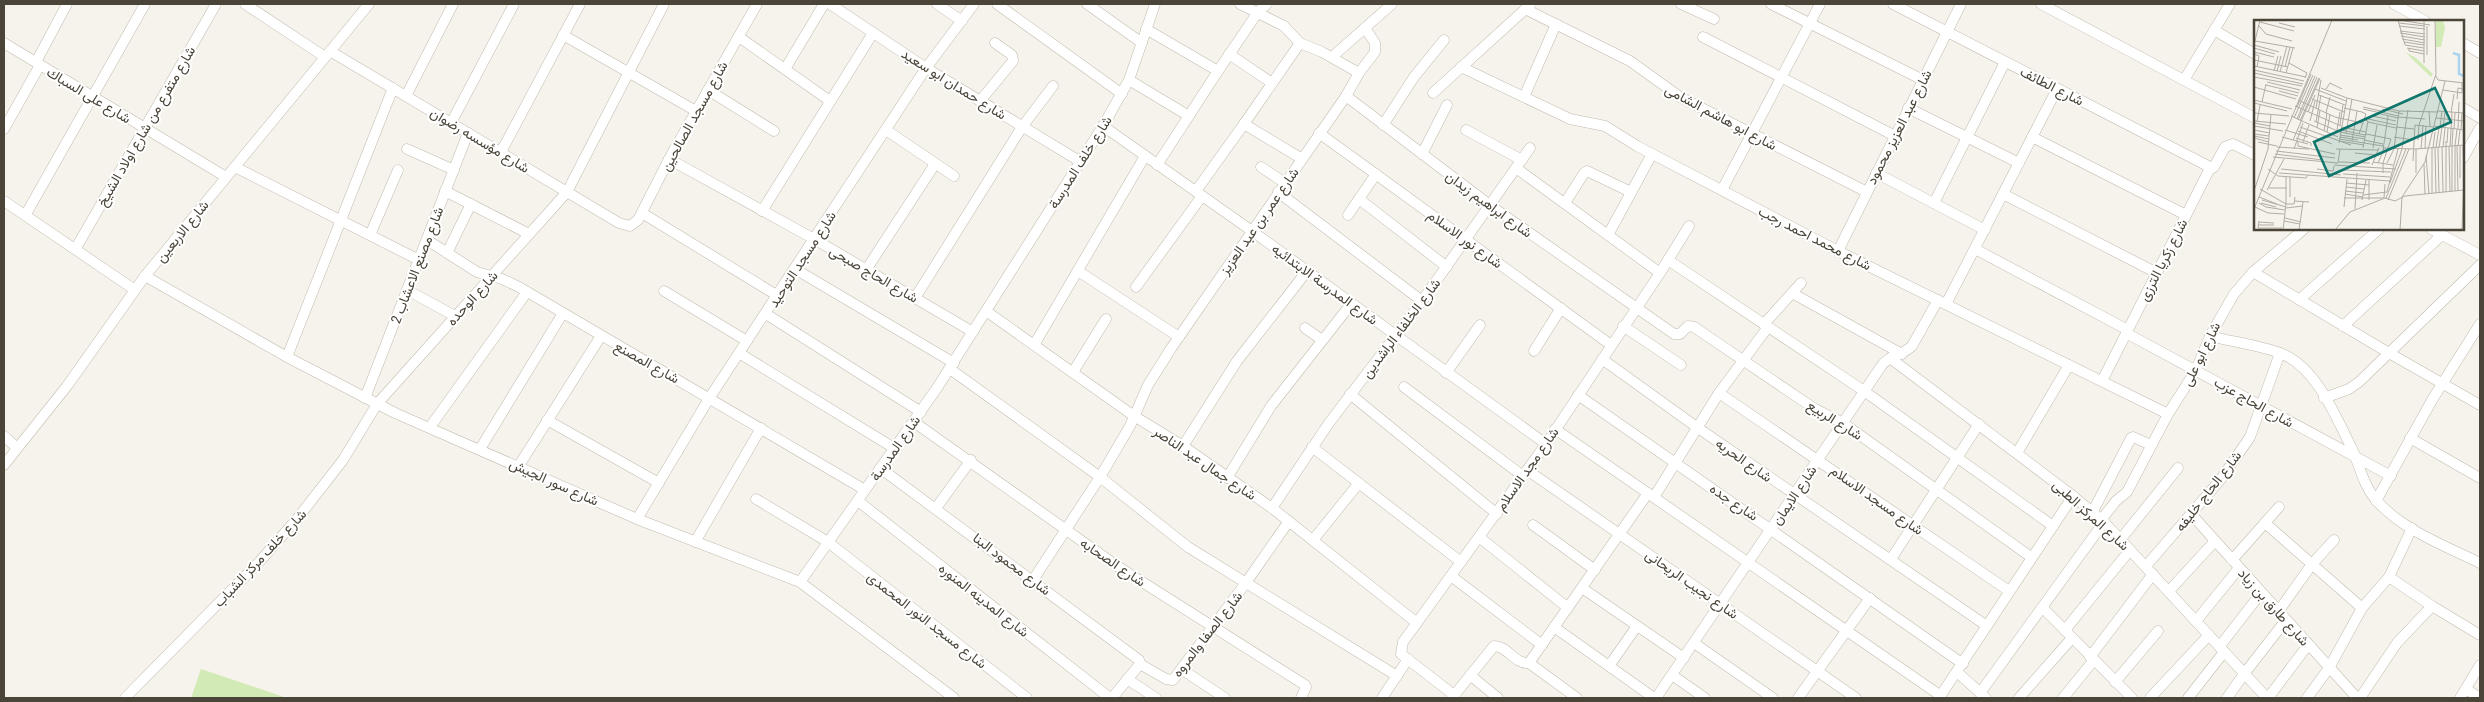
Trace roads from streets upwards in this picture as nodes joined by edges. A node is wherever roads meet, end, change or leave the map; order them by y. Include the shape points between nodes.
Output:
1 (67, 4) edge
2 (145, 4) edge
3 (216, 4) edge
4 (245, 4) edge
5 (369, 4) edge
6 (453, 4) edge
7 (514, 4) edge
8 (580, 4) edge
9 (664, 4) edge
10 (757, 4) edge
11 (824, 4) edge
12 (830, 4) edge
13 (936, 4) edge
14 (974, 4) edge
15 (997, 4) edge
16 (1087, 4) edge
17 (1155, 4) edge
18 (1240, 4) edge
19 (1268, 4) edge
20 (1392, 4) edge
21 (1681, 4) edge
22 (1771, 4) edge
23 (1820, 4) edge
24 (1893, 4) edge
25 (1961, 4) edge
26 (2041, 4) edge
27 (2230, 4) edge
28 (2394, 4) edge
29 (1528, 6) edge
30 (1258, 12) junction
31 (1714, 19) dead end
32 (2423, 20) edge
33 (962, 21) junction
34 (1809, 23) junction
35 (1556, 24) junction
36 (1365, 28) junction
37 (1146, 29) junction
38 (2214, 30) junction
39 (1947, 32) junction
40 (873, 33) junction
41 (563, 35) junction
42 (739, 37) junction
43 (1703, 37) dead end
44 (1444, 40) dead end
45 (4, 43) edge
46 (995, 43) dead end
47 (1142, 43) junction
48 (1300, 43) junction
49 (2464, 44) edge
50 (2254, 53) edge
51 (2480, 53) edge
52 (328, 54) junction
53 (1229, 54) junction
54 (1332, 58) junction
55 (2005, 62) junction
56 (38, 64) junction
57 (926, 68) junction
58 (1461, 68) junction
59 (785, 69) junction
60 (1218, 71) junction
61 (629, 73) junction
62 (1359, 73) junction
63 (1781, 77) junction
64 (1129, 80) junction
65 (1923, 80) junction
66 (2184, 80) junction
67 (1272, 83) junction
68 (1053, 86) dead end
69 (393, 88) junction
70 (2057, 89) junction
71 (708, 90) junction
72 (1433, 93) dead end
73 (1122, 94) junction
74 (92, 96) junction
75 (406, 96) junction
76 (1346, 96) junction
77 (1524, 97) junction
78 (830, 101) junction
79 (980, 101) junction
80 (1447, 105) dead end
81 (1908, 108) junction
82 (2464, 109) edge
83 (696, 111) junction
84 (1188, 116) junction
85 (2254, 117) edge
86 (2480, 118) edge
87 (451, 123) junction
88 (1244, 124) junction
89 (1383, 125) junction
90 (1022, 126) junction
91 (1103, 126) junction
92 (145, 128) junction
93 (2480, 128) edge
94 (4, 129) edge
95 (886, 130) junction
96 (1466, 130) dead end
97 (774, 131) dead end
98 (468, 133) junction
99 (1319, 134) junction
100 (1751, 134) junction
101 (1895, 136) junction
102 (1967, 137) junction
103 (2032, 137) junction
104 (1530, 148) dead end
105 (407, 149) dead end
106 (501, 152) junction
107 (1422, 154) junction
108 (1652, 154) junction
109 (2254, 155) edge
110 (1145, 156) junction
111 (2464, 156) edge
112 (669, 158) junction
113 (1302, 159) junction
114 (1080, 162) junction
115 (2019, 163) junction
116 (935, 164) junction
117 (1519, 164) junction
118 (1158, 165) junction
119 (235, 167) junction
120 (1261, 168) dead end
121 (2212, 168) junction
122 (398, 170) dead end
123 (454, 170) junction
124 (1876, 173) junction
125 (1376, 174) junction
126 (954, 176) dead end
127 (226, 177) junction
128 (1285, 183) junction
129 (1722, 190) junction
130 (446, 191) junction
131 (567, 192) junction
132 (1278, 192) junction
133 (1631, 192) junction
134 (1867, 192) junction
135 (1199, 194) junction
136 (2003, 194) junction
137 (1359, 199) junction
138 (4, 200) edge
139 (1565, 203) junction
140 (1934, 203) junction
141 (471, 204) junction
142 (1491, 206) junction
143 (762, 211) junction
144 (642, 213) junction
145 (26, 214) junction
146 (1348, 215) dead end
147 (2186, 215) junction
148 (340, 221) junction
149 (630, 226) joint
150 (1689, 226) dead end
151 (1985, 230) junction
152 (2303, 230) edge
153 (2378, 230) edge
154 (2433, 230) edge
155 (1252, 231) junction
156 (529, 234) junction
157 (370, 235) junction
158 (1608, 235) junction
159 (2442, 235) junction
160 (814, 239) junction
161 (1467, 239) junction
162 (427, 240) junction
163 (76, 248) junction
164 (1975, 249) junction
165 (1838, 250) junction
166 (447, 253) junction
167 (2480, 257) edge
168 (419, 260) junction
169 (1668, 260) junction
170 (1447, 267) junction
171 (795, 269) junction
172 (866, 270) junction
173 (1307, 271) junction
174 (1078, 272) junction
175 (2253, 272) junction
176 (1660, 273) junction
177 (2157, 273) junction
178 (145, 276) junction
179 (490, 277) junction
180 (1801, 283) dead end
181 (1136, 287) dead end
182 (135, 290) junction
183 (407, 290) junction
184 (664, 291) dead end
185 (527, 292) junction
186 (1792, 293) junction
187 (778, 296) junction
188 (915, 298) junction
189 (2299, 300) junction
190 (1422, 301) junction
191 (1942, 302) junction
192 (1351, 304) junction
193 (1561, 308) junction
194 (1636, 308) junction
195 (986, 311) junction
196 (564, 313) junction
197 (766, 314) junction
198 (455, 316) junction
199 (1106, 319) dead end
200 (1480, 325) dead end
201 (1623, 326) junction
202 (1766, 326) junction
203 (2343, 326) junction
204 (2479, 327) edge
205 (1306, 328) dead end
206 (973, 332) junction
207 (2127, 332) junction
208 (601, 336) junction
209 (1396, 336) junction
210 (2210, 336) junction
211 (1179, 338) junction
212 (1322, 340) junction
213 (747, 341) junction
214 (1034, 345) junction
215 (1611, 345) junction
216 (1534, 351) dead end
217 (740, 353) junction
218 (2280, 353) junction
219 (2389, 353) junction
220 (1902, 354) junction
221 (287, 357) junction
222 (1890, 358) junction
223 (1602, 359) junction
224 (1743, 361) junction
225 (1681, 365) dead end
226 (2069, 365) junction
227 (952, 366) junction
228 (2196, 370) junction
229 (1073, 372) junction
230 (1446, 373) junction
231 (2102, 381) junction
232 (2442, 383) junction
233 (1404, 387) dead end
234 (1864, 392) junction
235 (1719, 393) junction
236 (1350, 394) junction
237 (1578, 394) junction
238 (710, 397) junction
239 (365, 398) junction
240 (2324, 398) junction
241 (377, 404) junction
242 (2480, 405) edge
243 (2262, 406) junction
244 (921, 412) junction
245 (2168, 414) junction
246 (1134, 416) junction
247 (547, 420) junction
248 (914, 422) junction
249 (1843, 423) junction
250 (1979, 424) junction
251 (430, 428) junction
252 (761, 428) junction
253 (1698, 428) junction
254 (1555, 429) junction
255 (4, 436) edge
256 (2410, 438) junction
257 (1546, 444) junction
258 (2151, 445) junction
259 (1183, 446) junction
260 (1312, 447) junction
261 (16, 448) junction
262 (894, 448) junction
263 (480, 450) junction
264 (2017, 453) junction
265 (2356, 457) junction
266 (1957, 458) junction
267 (971, 460) junction
268 (1818, 460) junction
269 (1676, 463) junction
270 (4, 465) edge
271 (518, 467) junction
272 (880, 468) junction
273 (2178, 468) dead end
274 (1525, 473) junction
275 (2390, 476) junction
276 (1100, 477) junction
277 (1227, 478) junction
278 (2480, 478) edge
279 (659, 483) junction
280 (1359, 483) junction
281 (1937, 489) junction
282 (865, 490) junction
283 (1794, 494) junction
284 (1651, 495) junction
285 (2073, 496) junction
286 (756, 499) dead end
287 (2376, 500) junction
288 (858, 501) junction
289 (2279, 507) dead end
290 (936, 508) junction
291 (1272, 508) junction
292 (2092, 513) junction
293 (1497, 514) junction
294 (2192, 515) junction
295 (638, 519) junction
296 (1289, 521) junction
297 (2102, 521) junction
298 (2265, 523) junction
299 (1533, 526) dead end
300 (1913, 526) junction
301 (2053, 526) junction
302 (1772, 528) junction
303 (2412, 528) junction
304 (1067, 530) junction
305 (1620, 534) junction
306 (1480, 537) junction
307 (1313, 540) junction
308 (2120, 540) junction
309 (2334, 540) dead end
310 (2215, 541) junction
311 (695, 542) junction
312 (828, 542) junction
313 (2130, 550) junction
314 (2031, 557) junction
315 (1891, 559) junction
316 (1461, 562) junction
317 (1748, 562) junction
318 (2480, 563) edge
319 (2236, 564) junction
320 (2312, 564) junction
321 (1595, 570) junction
322 (2150, 570) junction
323 (1451, 576) junction
324 (2389, 577) junction
325 (1033, 580) junction
326 (800, 582) junction
327 (1245, 584) junction
328 (1582, 588) junction
329 (2009, 591) junction
330 (2169, 591) junction
331 (2261, 593) junction
332 (1870, 598) junction
333 (1720, 604) junction
334 (2432, 606) junction
335 (1568, 608) junction
336 (2043, 608) junction
337 (2362, 608) junction
338 (2278, 612) junction
339 (2286, 620) junction
340 (2196, 621) junction
341 (1417, 623) junction
342 (1637, 626) junction
343 (1987, 626) junction
344 (1554, 627) junction
345 (1213, 628) junction
346 (1846, 629) junction
347 (2158, 630) dead end
348 (2069, 634) junction
349 (2209, 634) junction
350 (2480, 635) edge
351 (1694, 643) junction
352 (1542, 645) junction
353 (2308, 645) junction
354 (2222, 649) junction
355 (1684, 658) junction
356 (1408, 659) junction
357 (2092, 659) junction
358 (1529, 663) junction
359 (1140, 664) junction
360 (1609, 666) junction
361 (2480, 666) edge
362 (1960, 668) junction
363 (2329, 668) junction
364 (1181, 669) junction
365 (1817, 671) junction
366 (2244, 674) junction
367 (1470, 675) junction
368 (1672, 675) junction
369 (1397, 676) junction
370 (1127, 679) junction
371 (2115, 682) junction
372 (2466, 689) junction
373 (2066, 694) edge
374 (1983, 696) edge
375 (1453, 697) edge
376 (1940, 697) edge
377 (2355, 697) edge
378 (125, 698) edge
379 (954, 698) edge
380 (1027, 698) edge
381 (1111, 698) edge
382 (1156, 698) edge
383 (1225, 698) edge
384 (1301, 698) edge
385 (1382, 698) edge
386 (1498, 698) edge
387 (1577, 698) edge
388 (1655, 698) edge
389 (1705, 698) edge
390 (1773, 698) edge
391 (1798, 698) edge
392 (1856, 698) edge
393 (2019, 698) edge
394 (2078, 698) edge
395 (2132, 698) edge
396 (2150, 698) edge
397 (2188, 698) edge
398 (2227, 698) edge
399 (2268, 698) edge
400 (2307, 698) edge
401 (2460, 698) edge
402 (2480, 698) edge

1 - 56 street
2 - 74 street
3 - 92 street, شارع متفرع من شارع اولاد الشيخ
4 - 52 street, شارع مؤسسه رضوان
5 - 52 street, شارع الاربعين
6 - 75 street
7 - 87 street
8 - 41 street
9 - 61 street, شارع الوحده
10 - 42 street, شارع مسجد الصالحين
11 - 59 street
12 - 40 street, شارع حمدان ابو سعيد
13 - 33 street
14 - 33 street, شارع مسجد التوحيد
15 - 73 street
16 - 47 street
17 - 37 street, شارع خلف المدرسة
18 - 30 street
19 - 30 street
20 - 36 street
21 - 31 street
22 - 34 street
23 - 34 street
24 - 39 street, شارع الطائف
25 - 39 street, شارع عبد العزيز محمود
26 - 66 street
27 - 38 street
28 - 32 street
29 - 35 street, شارع ابو هاشم الشامى
29 - 58 street
30 - 48 street via 1284,26
30 - 53 street
33 - 57 street, شارع مسجد التوحيد
34 - 63 street
34 - 65 street
35 - 77 street
35 - 100 street, شارع ابو هاشم الشامى via 1630,61 1668,90
36 - 54 street
36 - 62 street, شارع عمر بن عبد العزيز via 1376,47
37 - 47 street, شارع خلف المدرسة
37 - 60 street
38 - 50 street
38 - 66 street
39 - 55 street, شارع الطائف
39 - 65 street, شارع عبد العزيز محمود
40 - 57 street, شارع حمدان ابو سعيد
40 - 78 street
41 - 61 street
41 - 106 street
42 - 59 street
42 - 71 street, شارع مسجد الصالحين
43 - 63 street
44 - 89 street via 1414,77
45 - 56 street, شارع على السباك
46 - 79 street via 1012,55 1013,61
47 - 64 street, شارع خلف المدرسة
48 - 54 street
48 - 67 street
49 - 51 street
52 - 69 street, شارع مؤسسه رضوان
52 - 119 street, شارع الاربعين
53 - 60 street
53 - 67 street
54 - 62 street
55 - 70 street, شارع الطائف
55 - 102 street
56 - 74 street, شارع على السباك
56 - 94 street
57 - 79 street, شارع حمدان ابو سعيد
57 - 95 street, شارع مسجد التوحيد
58 - 72 street
58 - 77 street, شارع محمد احمد رجب
59 - 78 street
60 - 84 street
61 - 83 street
61 - 131 street, شارع الوحده
62 - 76 street, شارع عمر بن عبد العزيز
63 - 100 street
63 - 101 street
64 - 73 street, شارع خلف المدرسة
64 - 84 street
65 - 81 street, شارع عبد العزيز محمود
66 - 85 street
67 - 88 street
68 - 90 street
69 - 75 street, شارع مؤسسه رضوان
69 - 148 street
70 - 103 street
70 - 121 street, شارع الطائف
71 - 83 street, شارع مسجد الصالحين
71 - 97 street
73 - 91 street, شارع خلف المدرسة
74 - 92 street, شارع على السباك
74 - 145 street
75 - 87 street, شارع مؤسسه رضوان
76 - 89 street, شارع ابراهيم زيدان
76 - 99 street, شارع عمر بن عبد العزيز
77 - 108 street, شارع محمد احمد رجب via 1580,123 1605,126
78 - 143 street
79 - 90 street, شارع حمدان ابو سعيد
80 - 107 street
81 - 101 street, شارع عبد العزيز محمود
81 - 102 street
82 - 86 street
83 - 112 street, شارع مسجد الصالحين
84 - 118 street
87 - 98 street, شارع مؤسسه رضوان
88 - 113 street
88 - 135 street
89 - 107 street, شارع ابراهيم زيدان
90 - 114 street, شارع حمدان ابو سعيد
90 - 188 street
91 - 110 street, شارع المدرسة الابتدائيه
91 - 114 street, شارع خلف المدرسة
92 - 127 street, شارع على السباك
92 - 163 street, شارع متفرع من شارع اولاد الشيخ
93 - 111 street
95 - 116 street
95 - 160 street, شارع مسجد التوحيد
96 - 117 street
98 - 106 street, شارع مؤسسه رضوان
98 - 123 street, شارع مصنع الاعشاب 2
99 - 113 street, شارع عمر بن عبد العزيز
99 - 125 street, شارع نور الاسلام
100 - 129 street
100 - 134 street, شارع ابو هاشم الشامى
101 - 124 street, شارع عبد العزيز محمود
102 - 115 street
102 - 140 street
103 - 115 street
103 - 147 street
104 - 117 street, شارع الخلفاء الراشدين
105 - 123 street
106 - 131 street, شارع مؤسسه رضوان
107 - 142 street, شارع ابراهيم زيدان
108 - 129 street, شارع محمد احمد رجب
108 - 133 street
109 - 121 street, شارع زكريا الترزى via 2229,144
110 - 118 street, شارع المدرسة الابتدائيه
110 - 174 street
112 - 143 street, شارع الحاج صبحى
112 - 144 street, شارع مسجد الصالحين
113 - 128 street, شارع عمر بن عبد العزيز
114 - 195 street, شارع خلف المدرسة
115 - 136 street
116 - 126 street
116 - 172 street
117 - 139 street
117 - 142 street, شارع الخلفاء الراشدين
118 - 135 street, شارع المدرسة الابتدائيه
119 - 127 street, شارع الاربعين
119 - 148 street
120 - 128 street
121 - 147 street, شارع زكريا الترزى
122 - 157 street
123 - 130 street, شارع مصنع الاعشاب 2
124 - 134 street, شارع عبد العزيز محمود
124 - 140 street
125 - 137 street
125 - 161 street, شارع نور الاسلام
127 - 178 street, شارع الاربعين
128 - 132 street, شارع عمر بن عبد العزيز
129 - 165 street, شارع محمد احمد رجب
130 - 141 street
130 - 162 street, شارع مصنع الاعشاب 2
131 - 149 street, شارع مؤسسه رضوان
131 - 156 street, شارع الوحده
132 - 155 street, شارع عمر بن عبد العزيز
132 - 190 street
133 - 139 street via 1587,171
133 - 158 street
134 - 165 street, شارع عبد العزيز محمود
135 - 155 street, شارع المدرسة الابتدائيه
135 - 181 street
136 - 151 street
136 - 177 street
137 - 146 street
137 - 170 street
138 - 145 street
139 - 158 street
140 - 151 street
141 - 156 street
141 - 166 street
142 - 161 street, شارع الخلفاء الراشدين
142 - 194 street, شارع ابراهيم زيدان
143 - 160 street, شارع الحاج صبحى
144 - 149 street, شارع مسجد الصالحين
144 - 187 street
145 - 163 street
147 - 177 street, شارع زكريا الترزى
148 - 157 street
148 - 221 street
150 - 169 street, شارع مجد الاسلام
151 - 164 street
152 - 175 street, شارع ابو على
153 - 189 street
154 - 159 street
155 - 173 street, شارع المدرسة الابتدائيه
155 - 211 street, شارع عمر بن عبد العزيز
156 - 179 street, شارع الوحده
157 - 168 street
158 - 176 street
159 - 167 street
159 - 203 street
160 - 171 street, شارع مسجد التوحيد
160 - 172 street, شارع الحاج صبحى
161 - 170 street, شارع الخلفاء الراشدين
161 - 193 street, شارع نور الاسلام
162 - 166 street, شارع المصنع
162 - 168 street, شارع مصنع الاعشاب 2
163 - 182 street
164 - 191 street
164 - 207 street, شارع الحاج عزب
165 - 191 street, شارع محمد احمد رجب
166 - 179 street, شارع المصنع
167 - 219 street
168 - 183 street, شارع مصنع الاعشاب 2
169 - 176 street, شارع مجد الاسلام
169 - 202 street
170 - 190 street, شارع الخلفاء الراشدين
171 - 187 street, شارع مسجد التوحيد
171 - 227 street
172 - 188 street, شارع الحاج صبحى
173 - 192 street, شارع المدرسة الابتدائيه
173 - 259 street via 1236,361
174 - 211 street
174 - 214 street
175 - 189 street
175 - 210 street, شارع ابو على via 2234,294
176 - 194 street, شارع مجد الاسلام
177 - 207 street, شارع زكريا الترزى
178 - 182 street, شارع الاربعين
178 - 221 street, شارع سور الجيش
179 - 185 street, شارع المصنع via 502,279
179 - 198 street, شارع الوحده
180 - 186 street
182 - 261 street, شارع الاربعين via 67,386
183 - 198 street
183 - 239 street, شارع مصنع الاعشاب 2
184 - 213 street
185 - 196 street, شارع المصنع
185 - 251 street
186 - 202 street
186 - 220 street
187 - 197 street, شارع مسجد التوحيد
188 - 206 street, شارع الحاج صبحى
189 - 203 street
190 - 209 street, شارع الخلفاء الراشدين
191 - 220 street via 1912,346
191 - 226 street, شارع محمد احمد رجب
192 - 209 street, شارع المدرسة الابتدائيه
192 - 212 street
193 - 215 street, شارع نور الاسلام
193 - 216 street
194 - 201 street, شارع مجد الاسلام
194 - 224 street, شارع الربيع via 1674,334 1680,334 1688,326 1694,327
195 - 206 street, شارع المدرسة
195 - 214 street, شارع جمال عبد الناصر
196 - 208 street, شارع المصنع
196 - 263 street
197 - 213 street, شارع مسجد التوحيد
197 - 244 street
198 - 241 street, شارع الوحده
199 - 229 street
200 - 230 street
201 - 215 street, شارع مجد الاسلام
201 - 225 street
202 - 224 street
202 - 234 street
203 - 219 street
204 - 232 street
205 - 212 street
206 - 227 street, شارع المدرسة
207 - 228 street, شارع الحاج عزب
207 - 231 street, شارع زكريا الترزى
208 - 238 street, شارع المصنع
208 - 247 street
209 - 230 street, شارع المدرسة الابتدائيه
209 - 236 street, شارع الخلفاء الراشدين
210 - 218 street
210 - 228 street, شارع ابو على
211 - 246 street, شارع عمر بن عبد العزيز via 1148,385
212 - 277 street via 1271,406
213 - 217 street, شارع مسجد التوحيد
214 - 229 street, شارع جمال عبد الناصر
215 - 223 street, شارع مجد الاسلام
217 - 238 street, شارع مسجد التوحيد
217 - 262 street
218 - 240 street via 2308,371
218 - 243 street, شارع الحاج خليفه
219 - 232 street
219 - 240 street via 2349,389
220 - 222 street
221 - 239 street, شارع سور الجيش
222 - 234 street, شارع الايمان
222 - 250 street, شارع المركز الطبى
223 - 237 street, شارع مجد الاسلام
223 - 253 street, شارع الحريه
224 - 235 street
224 - 249 street, شارع الربيع
226 - 231 street, شارع محمد احمد رجب
226 - 264 street
227 - 244 street, شارع المدرسة
227 - 276 street
228 - 243 street, شارع الحاج عزب
228 - 245 street, شارع ابو على
229 - 246 street, شارع جمال عبد الناصر
230 - 257 street, شارع المدرسة الابتدائيه
231 - 245 street, شارع محمد احمد رجب
232 - 242 street
232 - 256 street
233 - 274 street, شارع نجيب الريحانى
234 - 249 street, شارع الايمان
234 - 266 street
235 - 253 street
235 - 268 street, شارع مسجد الاسلام
236 - 260 street, شارع الخلفاء الراشدين
236 - 293 street
237 - 254 street, شارع مجد الاسلام
237 - 269 street, شارع جده
238 - 252 street, شارع المصنع
238 - 279 street, شارع مسجد التوحيد
239 - 241 street, شارع سور الجيش
240 - 265 street
241 - 251 street, شارع سور الجيش
241 - 378 street, شارع خلف مركز الشباب via 344,460 297,518 260,561
243 - 265 street, شارع الحاج عزب
243 - 294 street, شارع الحاج خليفه via 2250,437 2222,479
244 - 248 street, شارع المدرسة
245 - 258 street, شارع ابو على
246 - 259 street, شارع جمال عبد الناصر
246 - 276 street, شارع عمر بن عبد العزيز
247 - 271 street
247 - 279 street
248 - 262 street, شارع المدرسة
248 - 267 street, شارع الصحابه
249 - 268 street, شارع الايمان
249 - 281 street, شارع الربيع
250 - 264 street, شارع المركز الطبى
250 - 266 street
251 - 263 street, شارع سور الجيش
252 - 282 street, شارع المصنع
252 - 311 street
253 - 269 street
253 - 283 street, شارع الحريه
254 - 257 street, شارع مجد الاسلام
254 - 284 street
255 - 261 street
256 - 275 street
256 - 278 street
257 - 274 street, شارع مجد الاسلام
258 - 292 street via 2130,438
258 - 297 street, شارع ابو على via 2127,492
259 - 277 street, شارع جمال عبد الناصر
260 - 280 street
260 - 291 street, شارع الخلفاء الراشدين
261 - 270 street, شارع الاربعين
262 - 272 street, شارع المدرسة
263 - 271 street, شارع سور الجيش
264 - 285 street, شارع المركز الطبى
265 - 275 street, شارع الحاج عزب
265 - 287 street via 2365,484
266 - 281 street
266 - 301 street
267 - 290 street
267 - 304 street, شارع الصحابه
268 - 283 street, شارع الايمان
268 - 300 street, شارع مسجد الاسلام
269 - 284 street
269 - 302 street, شارع جده
271 - 295 street, شارع سور الجيش
272 - 282 street, شارع المدرسة
272 - 290 street, شارع محمود البنا
273 - 308 street
274 - 293 street, شارع مجد الاسلام
274 - 305 street, شارع نجيب الريحانى
275 - 287 street
276 - 304 street, شارع عمر بن عبد العزيز
276 - 327 street via 1188,547
277 - 291 street, شارع جمال عبد الناصر
279 - 295 street, شارع مسجد التوحيد
280 - 307 street
280 - 316 street
281 - 300 street
281 - 314 street, شارع الربيع
282 - 288 street, شارع المدرسة
283 - 302 street, شارع الايمان
283 - 315 street, شارع الحريه
284 - 305 street
284 - 317 street
285 - 292 street, شارع المركز الطبى
285 - 301 street
286 - 312 street, شارع مسجد النور المحمدى
287 - 303 street
288 - 312 street, شارع المدرسة
288 - 381 street, شارع المدينه المنوره
289 - 298 street
290 - 325 street, شارع محمود البنا
291 - 296 street, شارع جمال عبد الناصر
292 - 297 street, شارع المركز الطبى
293 - 306 street, شارع مجد الاسلام
294 - 310 street, شارع طارق بن زياد
294 - 322 street, شارع الحاج خليفه
295 - 311 street, شارع سور الجيش
296 - 307 street, شارع جمال عبد الناصر
296 - 327 street, شارع الصفا والمروه
297 - 308 street, شارع المركز الطبى
297 - 336 street, شارع ابو على
298 - 319 street
298 - 320 street
299 - 321 street
300 - 315 street
300 - 329 street, شارع مسجد الاسلام
301 - 314 street
302 - 317 street, شارع الايمان
302 - 332 street, شارع جده
303 - 318 street
303 - 324 street
304 - 325 street, شارع عمر بن عبد العزيز
304 - 345 street, شارع الصحابه
305 - 321 street
305 - 333 street, شارع نجيب الريحانى
306 - 316 street, شارع مجد الاسلام
306 - 335 street
307 - 341 street, شارع جمال عبد الناصر
308 - 313 street, شارع المركز الطبى
309 - 320 street
310 - 319 street, شارع طارق بن زياد
310 - 330 street
311 - 326 street, شارع سور الجيش
312 - 326 street, شارع المدرسة
312 - 380 street, شارع مسجد النور المحمدى
313 - 322 street, شارع المركز الطبى
313 - 348 street
314 - 329 street
315 - 343 street, شارع الحريه
316 - 323 street, شارع مجد الاسلام
317 - 333 street, شارع الايمان
317 - 346 street
319 - 331 street, شارع طارق بن زياد
319 - 340 street
320 - 337 street
320 - 338 street
321 - 328 street
322 - 330 street, شارع المركز الطبى
322 - 357 street, شارع الحاج خليفه
323 - 341 street, شارع مجد الاسلام
323 - 352 street
324 - 334 street
324 - 337 street
325 - 359 street, شارع محمود البنا via 1139,660
326 - 379 street, شارع سور الجيش
327 - 345 street, شارع الصفا والمروه
327 - 369 street
328 - 335 street
328 - 342 street
329 - 343 street
330 - 340 street, شارع المركز الطبى
331 - 338 street, شارع طارق بن زياد
331 - 354 street
332 - 346 street
332 - 362 street, شارع جده
333 - 351 street, شارع الايمان
333 - 365 street, شارع نجيب الريحانى
334 - 350 street
334 - 377 street via 2397,643
335 - 344 street
336 - 348 street
336 - 374 street, شارع ابو على
337 - 363 street
338 - 339 street, شارع طارق بن زياد
339 - 353 street, شارع طارق بن زياد
339 - 366 street
340 - 349 street, شارع المركز الطبى
341 - 356 street, شارع مجد الاسلام via 1400,646 1401,654
342 - 355 street
342 - 360 street
343 - 362 street
344 - 352 street
344 - 360 street
345 - 364 street, شارع الصفا والمروه
345 - 384 street, شارع الصحابه via 1305,685
346 - 365 street
346 - 376 street
347 - 371 street
348 - 357 street
348 - 393 street
349 - 354 street, شارع المركز الطبى
349 - 396 street
351 - 355 street, شارع الايمان
351 - 390 street
352 - 358 street
353 - 363 street, شارع طارق بن زياد
353 - 399 street
354 - 366 street, شارع المركز الطبى
354 - 397 street
355 - 368 street, شارع الايمان
356 - 369 street
356 - 375 street
357 - 371 street
357 - 373 street, شارع الحاج خليفه
358 - 367 street via 1522,663 1501,647 1494,646
358 - 387 street
359 - 364 street, شارع الصفا والمروه via 1170,680
359 - 370 street
360 - 388 street
361 - 372 street
362 - 374 street, شارع جده
362 - 376 street
363 - 377 street, شارع طارق بن زياد
363 - 400 street
364 - 383 street
365 - 391 street
365 - 392 street, شارع نجيب الريحانى
366 - 398 street
366 - 399 street, شارع المركز الطبى
367 - 375 street
367 - 386 street
368 - 388 street, شارع الايمان
368 - 389 street
369 - 385 street
370 - 381 street
370 - 382 street
371 - 395 street
372 - 401 street
372 - 402 street
373 - 394 street

